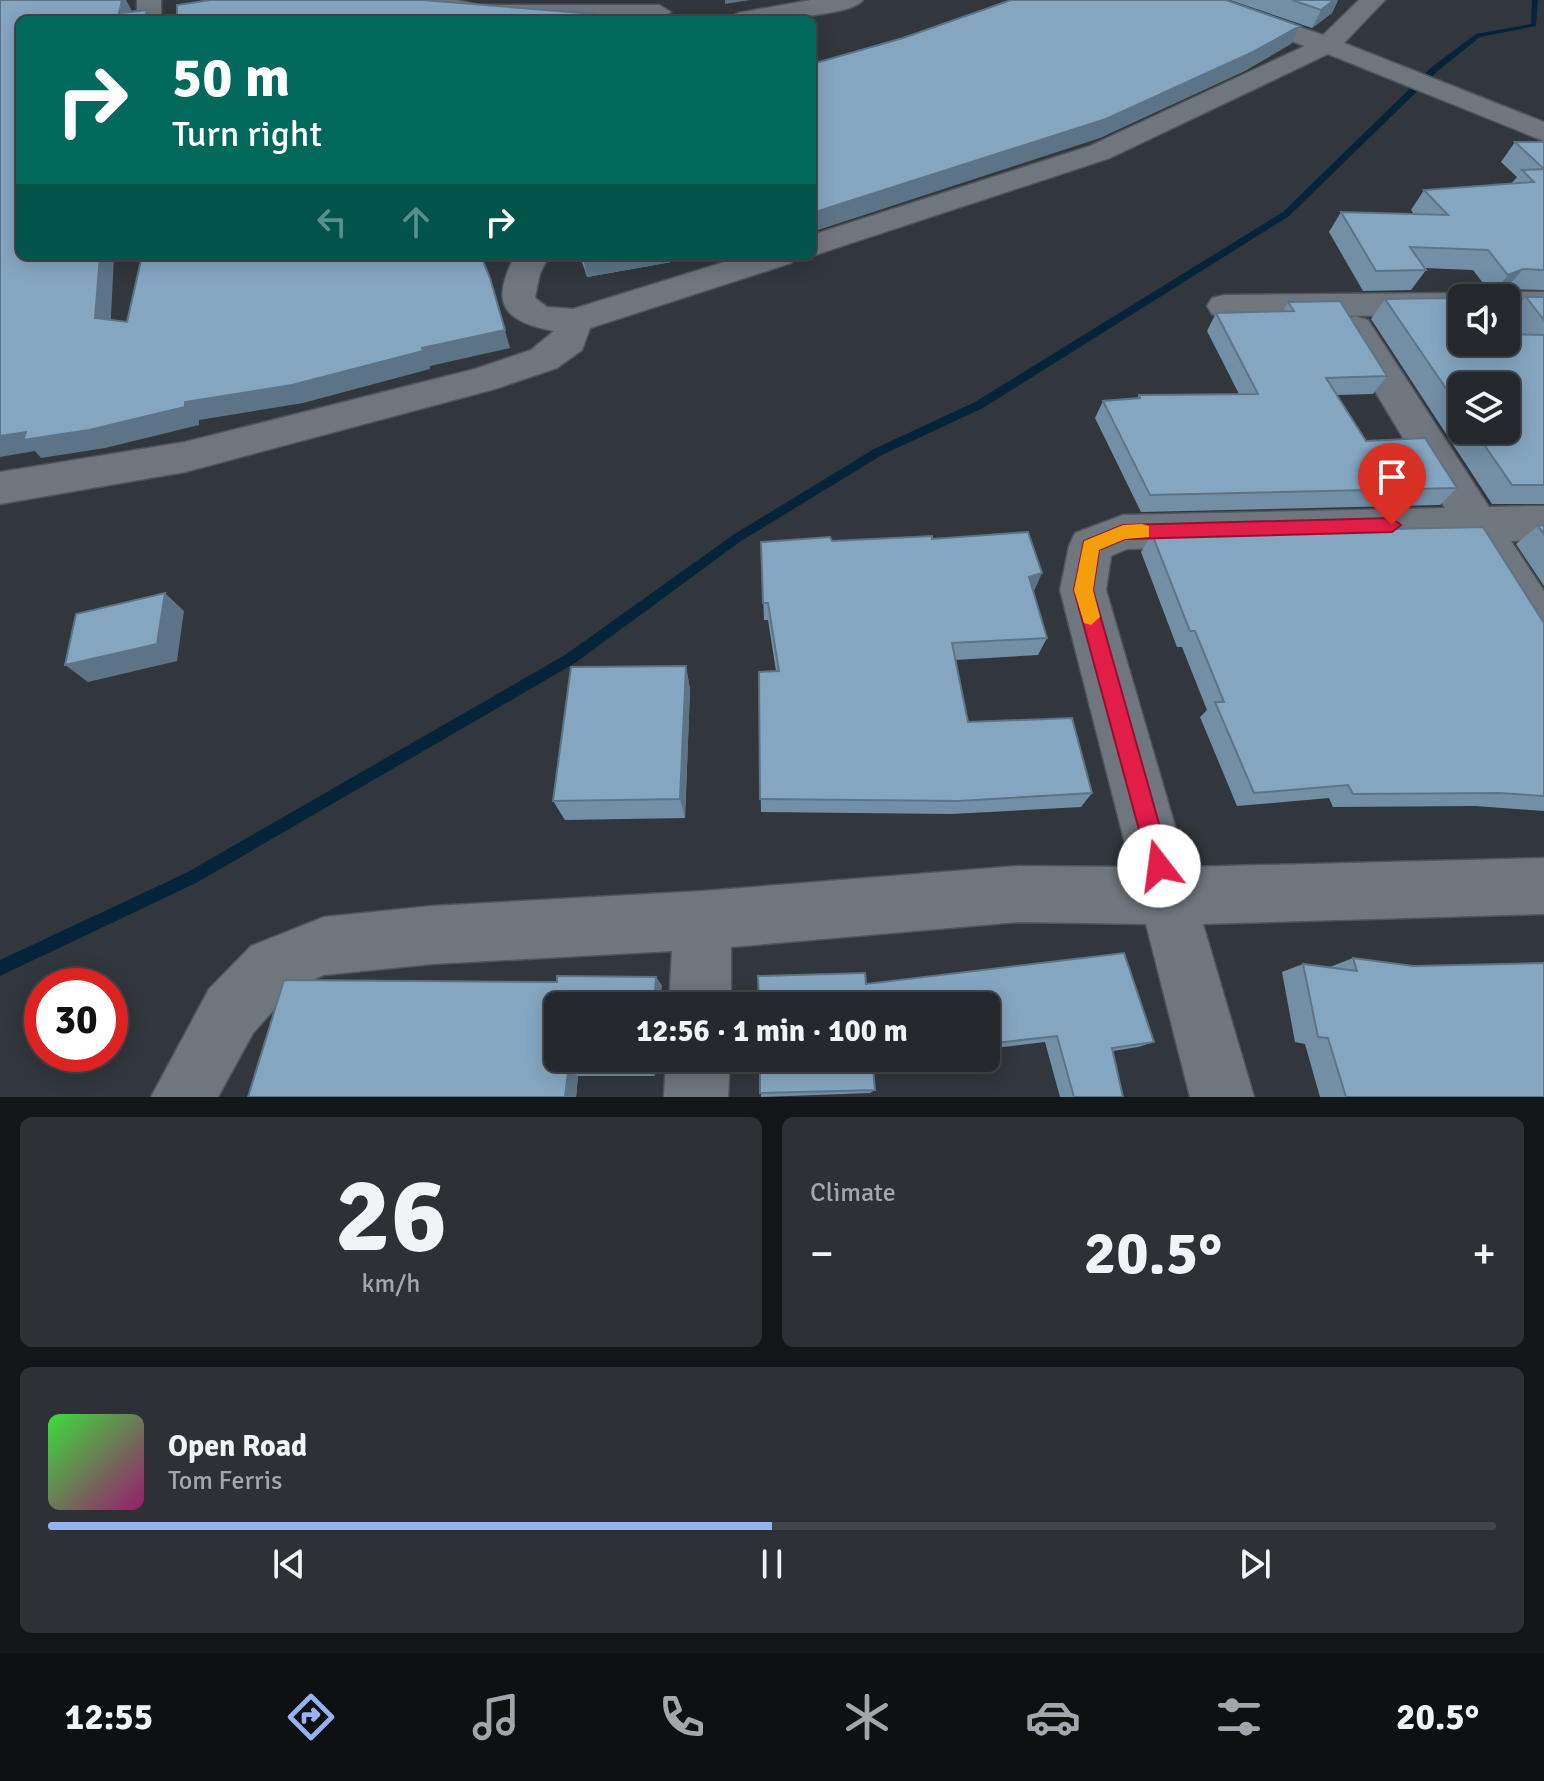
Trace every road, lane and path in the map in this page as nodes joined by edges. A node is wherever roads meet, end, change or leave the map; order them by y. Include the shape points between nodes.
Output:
1 (421, 0) edge
2 (851, 0) edge
3 (1198, 0) edge
4 (1373, 0) edge
5 (659, 11) edge
6 (479, 12) junction
7 (462, 16) edge
8 (761, 16) edge
9 (1327, 45) junction
10 (1540, 130) edge
11 (816, 245) edge
12 (530, 260) edge
13 (766, 260) edge
14 (1520, 303) edge
15 (1544, 303) edge
16 (1448, 304) edge
17 (1341, 305) junction
18 (1224, 306) dead end
19 (574, 321) junction
20 (0, 488) edge
21 (1477, 523) junction
22 (1544, 523) edge
23 (1544, 631) edge
24 (1544, 886) edge
25 (1168, 896) junction
26 (703, 920) junction
27 (700, 992) edge
28 (697, 1072) edge
29 (183, 1097) edge
30 (696, 1097) edge
31 (1222, 1097) edge

1 - 6 street
2 - 8 street
3 - 9 street
4 - 9 street
5 - 6 street
6 - 7 street
9 - 10 street
9 - 11 street via 1100,152
12 - 19 street via 516,287 526,311 541,320
13 - 19 street
14 - 15 street
16 - 17 street
17 - 18 street
17 - 21 street
19 - 20 street via 569,341 544,359 482,380 185,457
21 - 22 street
21 - 23 street
21 - 25 street via 1123,532 1091,546 1083,590
24 - 25 street
25 - 26 street via 1019,894
25 - 31 street
26 - 27 street
26 - 29 street via 324,946 272,967 231,1011
28 - 30 street

